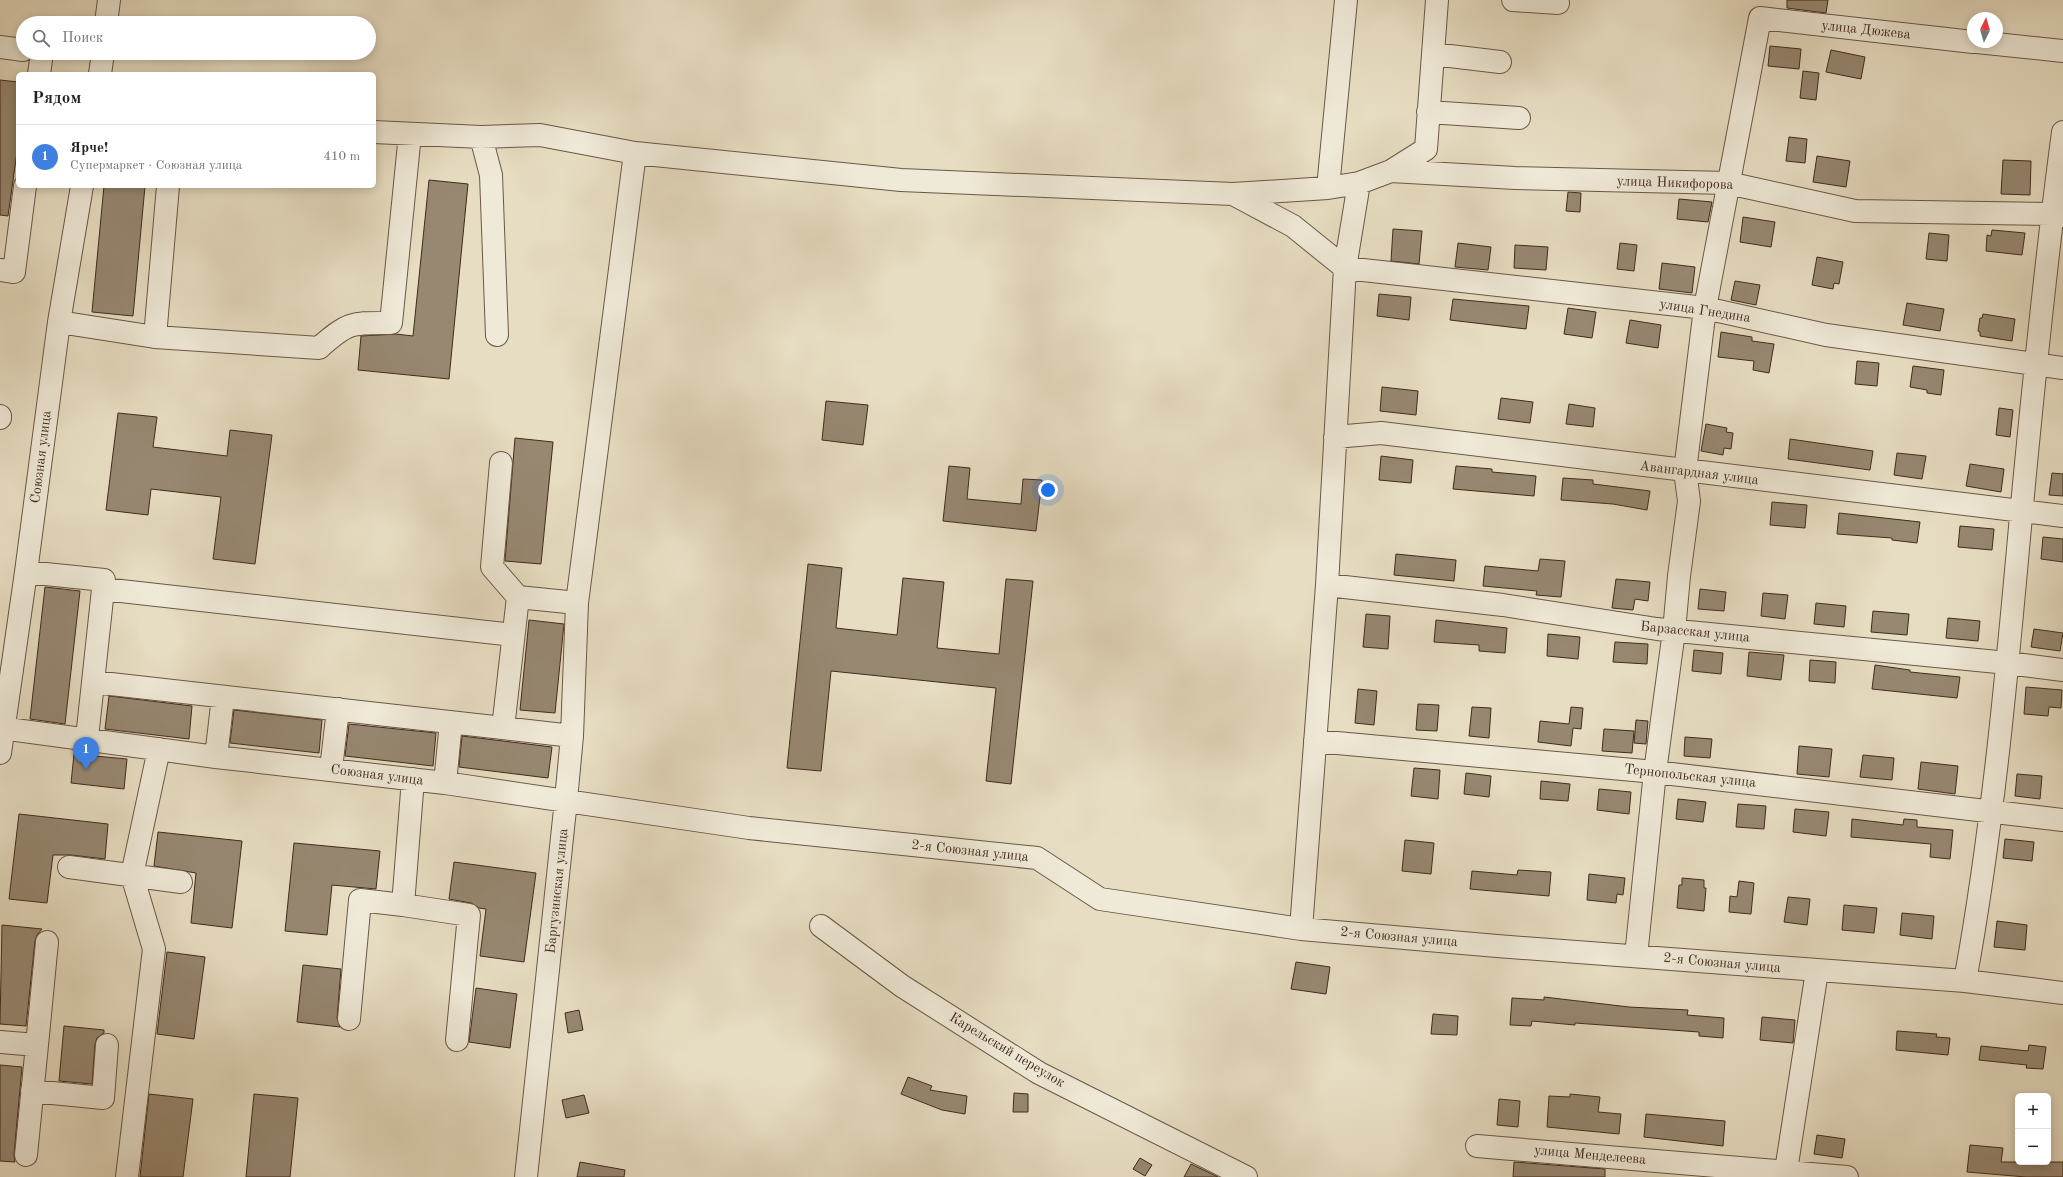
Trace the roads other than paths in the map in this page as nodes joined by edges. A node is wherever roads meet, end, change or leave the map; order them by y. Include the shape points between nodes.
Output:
1 (109, 0) edge
2 (1346, 0) edge
3 (1437, 0) edge
4 (1513, 0) edge
5 (1558, 3) dead end
6 (107, 16) edge
7 (1967, 41) edge
8 (2003, 45) edge
9 (0, 47) edge
10 (16, 49) edge
11 (2063, 51) edge
12 (1433, 54) junction
13 (41, 60) edge
14 (102, 60) edge
15 (1500, 62) dead end
16 (39, 72) edge
17 (100, 72) edge
18 (1428, 112) junction
19 (1519, 118) dead end
20 (376, 132) edge
21 (2063, 132) edge
22 (410, 134) junction
23 (481, 137) junction
24 (635, 153) junction
25 (1391, 171) junction
26 (1359, 183) junction
27 (1728, 183) junction
28 (25, 188) edge
29 (82, 188) edge
30 (168, 188) edge
31 (1328, 188) junction
32 (1233, 194) junction
33 (2058, 215) edge
34 (1345, 268) junction
35 (0, 270) edge
36 (1705, 308) junction
37 (59, 322) junction
38 (497, 335) dead end
39 (155, 336) junction
40 (2036, 365) junction
41 (2063, 368) edge
42 (1335, 437) junction
43 (501, 463) dead end
44 (1685, 471) junction
45 (2022, 511) junction
46 (2063, 516) edge
47 (26, 572) junction
48 (1328, 585) junction
49 (103, 590) junction
50 (518, 597) junction
51 (577, 603) junction
52 (1674, 631) junction
53 (513, 635) junction
54 (2008, 663) junction
55 (2063, 670) edge
56 (93, 682) junction
57 (223, 697) junction
58 (338, 709) junction
59 (452, 722) junction
60 (503, 728) junction
61 (2, 729) edge
62 (572, 736) junction
63 (87, 738) junction
64 (1316, 740) junction
65 (159, 749) junction
66 (0, 753) edge
67 (216, 757) junction
68 (331, 769) junction
69 (1655, 772) junction
70 (413, 779) junction
71 (445, 783) junction
72 (566, 800) junction
73 (1991, 810) junction
74 (2063, 820) edge
75 (749, 828) joint
76 (69, 867) dead end
77 (132, 875) junction
78 (181, 882) dead end
79 (403, 905) junction
80 (822, 926) dead end
81 (1301, 928) junction
82 (47, 942) dead end
83 (1636, 956) junction
84 (1816, 971) junction
85 (1965, 981) junction
86 (2063, 993) edge
87 (349, 1019) dead end
88 (457, 1040) dead end
89 (0, 1042) edge
90 (108, 1044) dead end
91 (37, 1045) junction
92 (32, 1091) junction
93 (1477, 1146) dead end
94 (26, 1155) dead end
95 (1785, 1174) edge
96 (128, 1177) edge
97 (526, 1177) edge
98 (1246, 1177) edge
99 (1847, 1177) edge

1 - 6 street
2 - 31 street
3 - 12 street
4 - 5 street
7 - 27 street, улица Дюжева via 1760,18
8 - 11 street
9 - 10 street
12 - 15 street
12 - 18 street
13 - 16 street
14 - 17 street
18 - 19 street
18 - 25 street via 1426,149
20 - 22 street, улица Никифорова
21 - 33 street
22 - 23 street, улица Никифорова
22 - 39 street via 391,323 355,323 339,330 319,348
23 - 24 street, улица Никифорова via 540,135
23 - 38 street via 491,175
24 - 32 street, улица Никифорова via 901,180
24 - 51 street, Баргузинская улица
25 - 26 street, улица Никифорова
25 - 27 street, улица Никифорова via 1514,178
26 - 31 street, улица Никифорова
26 - 34 street
27 - 33 street, улица Никифорова via 1855,211
27 - 36 street
28 - 35 street via 14,272
29 - 37 street, Союзная улица
30 - 39 street
31 - 32 street, улица Никифорова
32 - 34 street via 1293,226
33 - 40 street
34 - 36 street, улица Гнедина
34 - 42 street
36 - 40 street, улица Гнедина via 1826,335
36 - 44 street
37 - 39 street
37 - 47 street, Союзная улица
40 - 41 street, улица Гнедина
40 - 45 street
42 - 44 street, Авангардная улица via 1381,433
42 - 48 street
43 - 50 street via 492,568
44 - 45 street, Авангардная улица
44 - 52 street via 1689,501
45 - 46 street, Авангардная улица
45 - 54 street
47 - 49 street via 104,580
47 - 61 street, Союзная улица
48 - 52 street, Барзасская улица via 1503,605
48 - 64 street
49 - 53 street
49 - 56 street
50 - 51 street
50 - 53 street
51 - 62 street, Баргузинская улица
52 - 54 street, Барзасская улица
52 - 69 street
53 - 60 street
54 - 55 street, Барзасская улица
54 - 73 street
56 - 57 street
56 - 63 street
57 - 58 street
57 - 67 street
58 - 59 street
58 - 68 street
59 - 60 street
59 - 71 street
60 - 62 street
61 - 63 street, Союзная улица
61 - 66 street, Союзная улица
62 - 72 street, Баргузинская улица
63 - 65 street, Союзная улица
64 - 69 street, Тернопольская улица
64 - 81 street
65 - 67 street, Союзная улица
65 - 77 street
67 - 68 street, Союзная улица
68 - 70 street, Союзная улица
69 - 73 street, Тернопольская улица
69 - 83 street
70 - 71 street, Союзная улица
70 - 79 street
71 - 72 street, Союзная улица
72 - 75 street, Союзная улица
72 - 97 street, Баргузинская улица
73 - 74 street, Тернопольская улица
73 - 85 street via 1980,896
75 - 81 street, 2-я Союзная улица via 1037,858 1100,899
76 - 77 street
77 - 78 street
77 - 96 street via 154,949
79 - 87 street via 360,900
79 - 88 street via 469,914
80 - 98 street, Карельский переулок via 902,986 1039,1073
81 - 83 street, 2-я Союзная улица
82 - 91 street
83 - 84 street, 2-я Союзная улица
84 - 85 street, 2-я Союзная улица
84 - 95 street
85 - 86 street, 2-я Союзная улица
89 - 91 street
90 - 92 street via 103,1098
91 - 92 street
92 - 94 street
93 - 95 street, улица Менделеева
95 - 99 street, улица Менделеева

